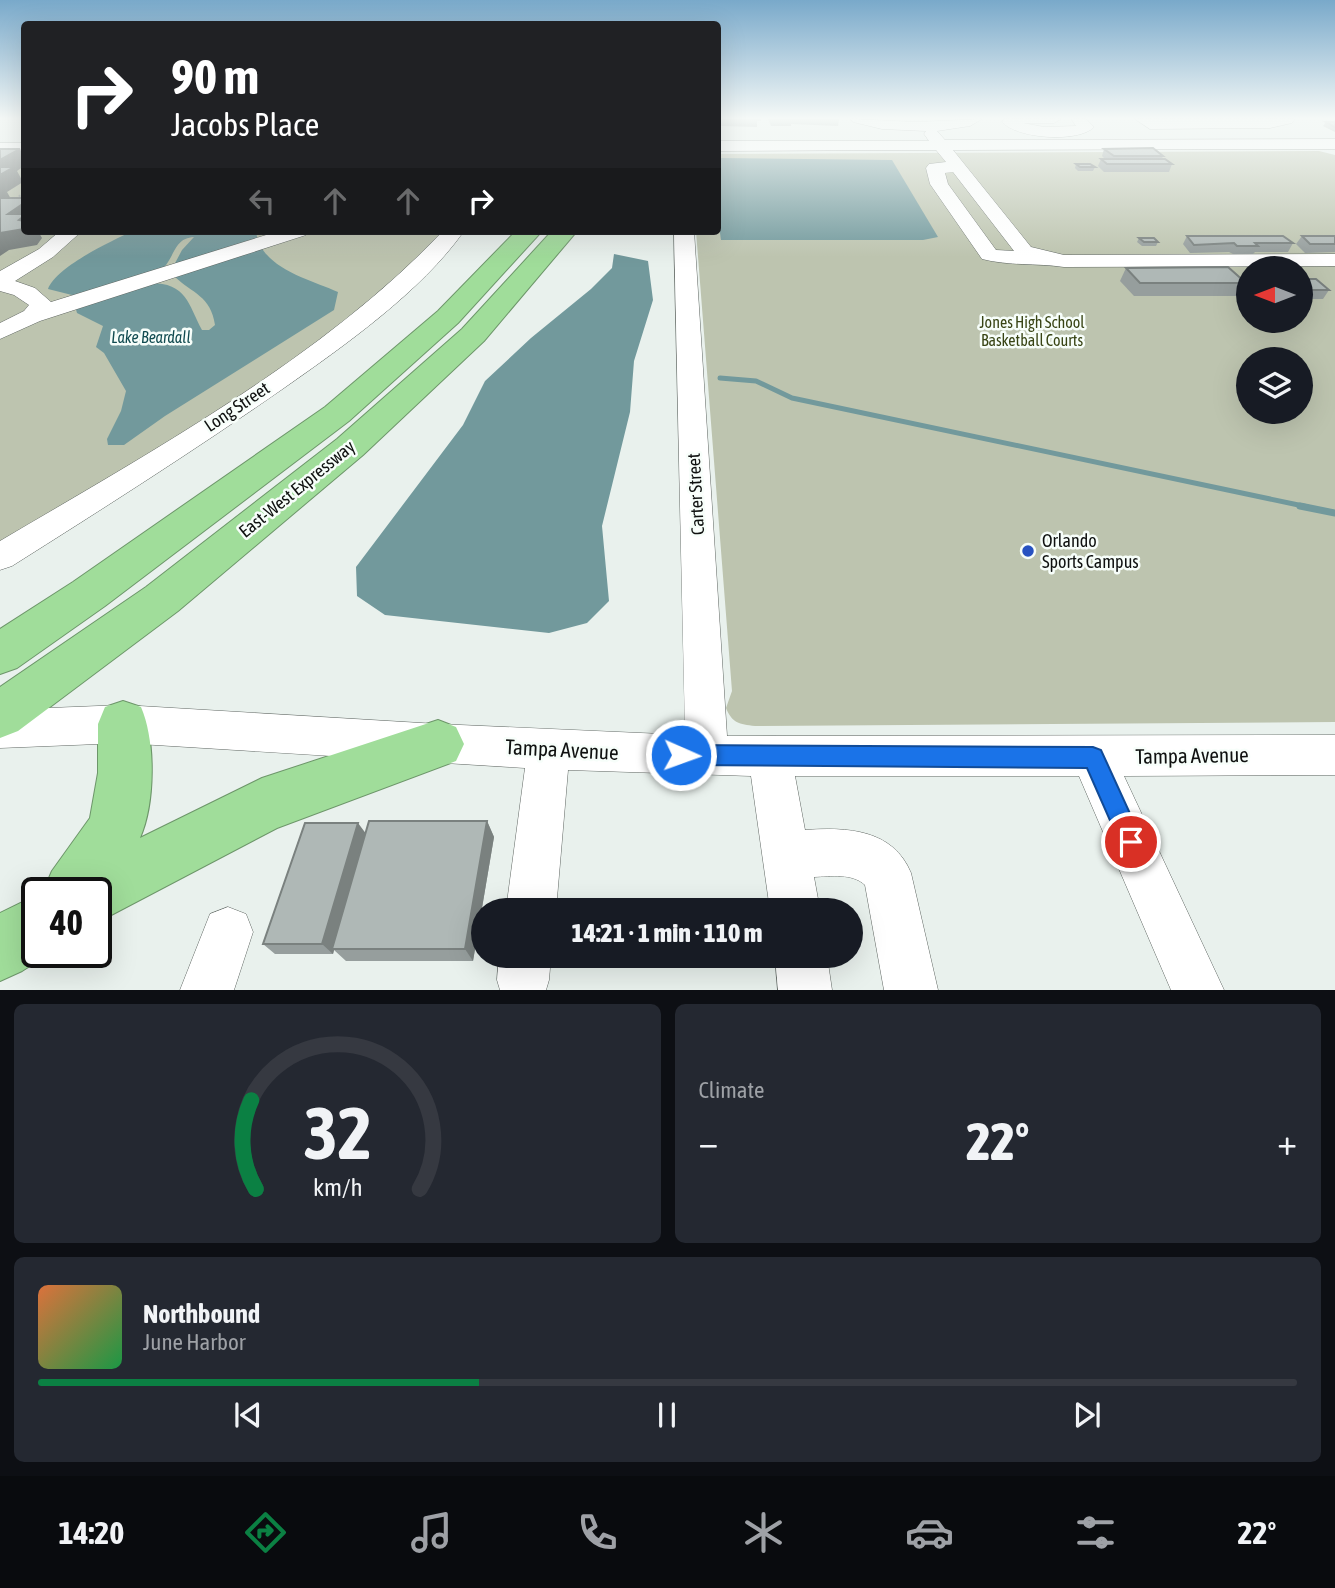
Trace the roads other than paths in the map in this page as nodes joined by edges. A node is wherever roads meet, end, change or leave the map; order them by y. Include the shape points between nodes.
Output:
1 (958, 167) joint
2 (67, 235) edge
3 (286, 235) edge
4 (450, 235) edge
5 (526, 235) edge
6 (561, 235) edge
7 (684, 235) edge
8 (1040, 257) junction
9 (1335, 260) edge
10 (0, 282) edge
11 (32, 316) junction
12 (0, 332) edge
13 (0, 557) edge
14 (0, 654) edge
15 (0, 715) edge
16 (123, 723) junction
17 (0, 729) edge
18 (438, 744) junction
19 (549, 750) junction
20 (1335, 755) edge
21 (707, 756) junction
22 (770, 757) junction
23 (1093, 757) junction
24 (788, 855) junction
25 (83, 877) edge
26 (112, 885) edge
27 (532, 898) edge
28 (793, 898) edge
29 (228, 932) dead end
30 (21, 936) edge
31 (0, 949) edge
32 (803, 968) edge
33 (207, 989) edge
34 (806, 989) edge
35 (911, 989) edge
36 (1198, 989) edge

1 - 8 street via 1024,251
1 - 8 street via 935,168 939,184 989,255
2 - 10 street
3 - 11 street
4 - 13 street, Long Street via 400,285 284,376
5 - 14 highway, East-West Expressway via 448,317 337,414
6 - 15 highway, East-West Expressway via 463,345 350,447 162,599
7 - 21 street, Carter Street
8 - 9 street via 1064,261
10 - 11 street via 32,294 41,304
11 - 12 street
16 - 17 street, Tampa Avenue
16 - 18 street, Tampa Avenue
16 - 25 highway via 125,774 116,829
18 - 19 street, Tampa Avenue
18 - 26 highway via 262,806
19 - 21 street, Tampa Avenue
19 - 27 street
20 - 23 street, Tampa Avenue
21 - 22 street, Tampa Avenue
22 - 23 street, Tampa Avenue
22 - 24 street
23 - 36 street
24 - 28 street
24 - 35 street via 862,854 877,861 887,873
29 - 33 street
30 - 31 highway
32 - 34 street

